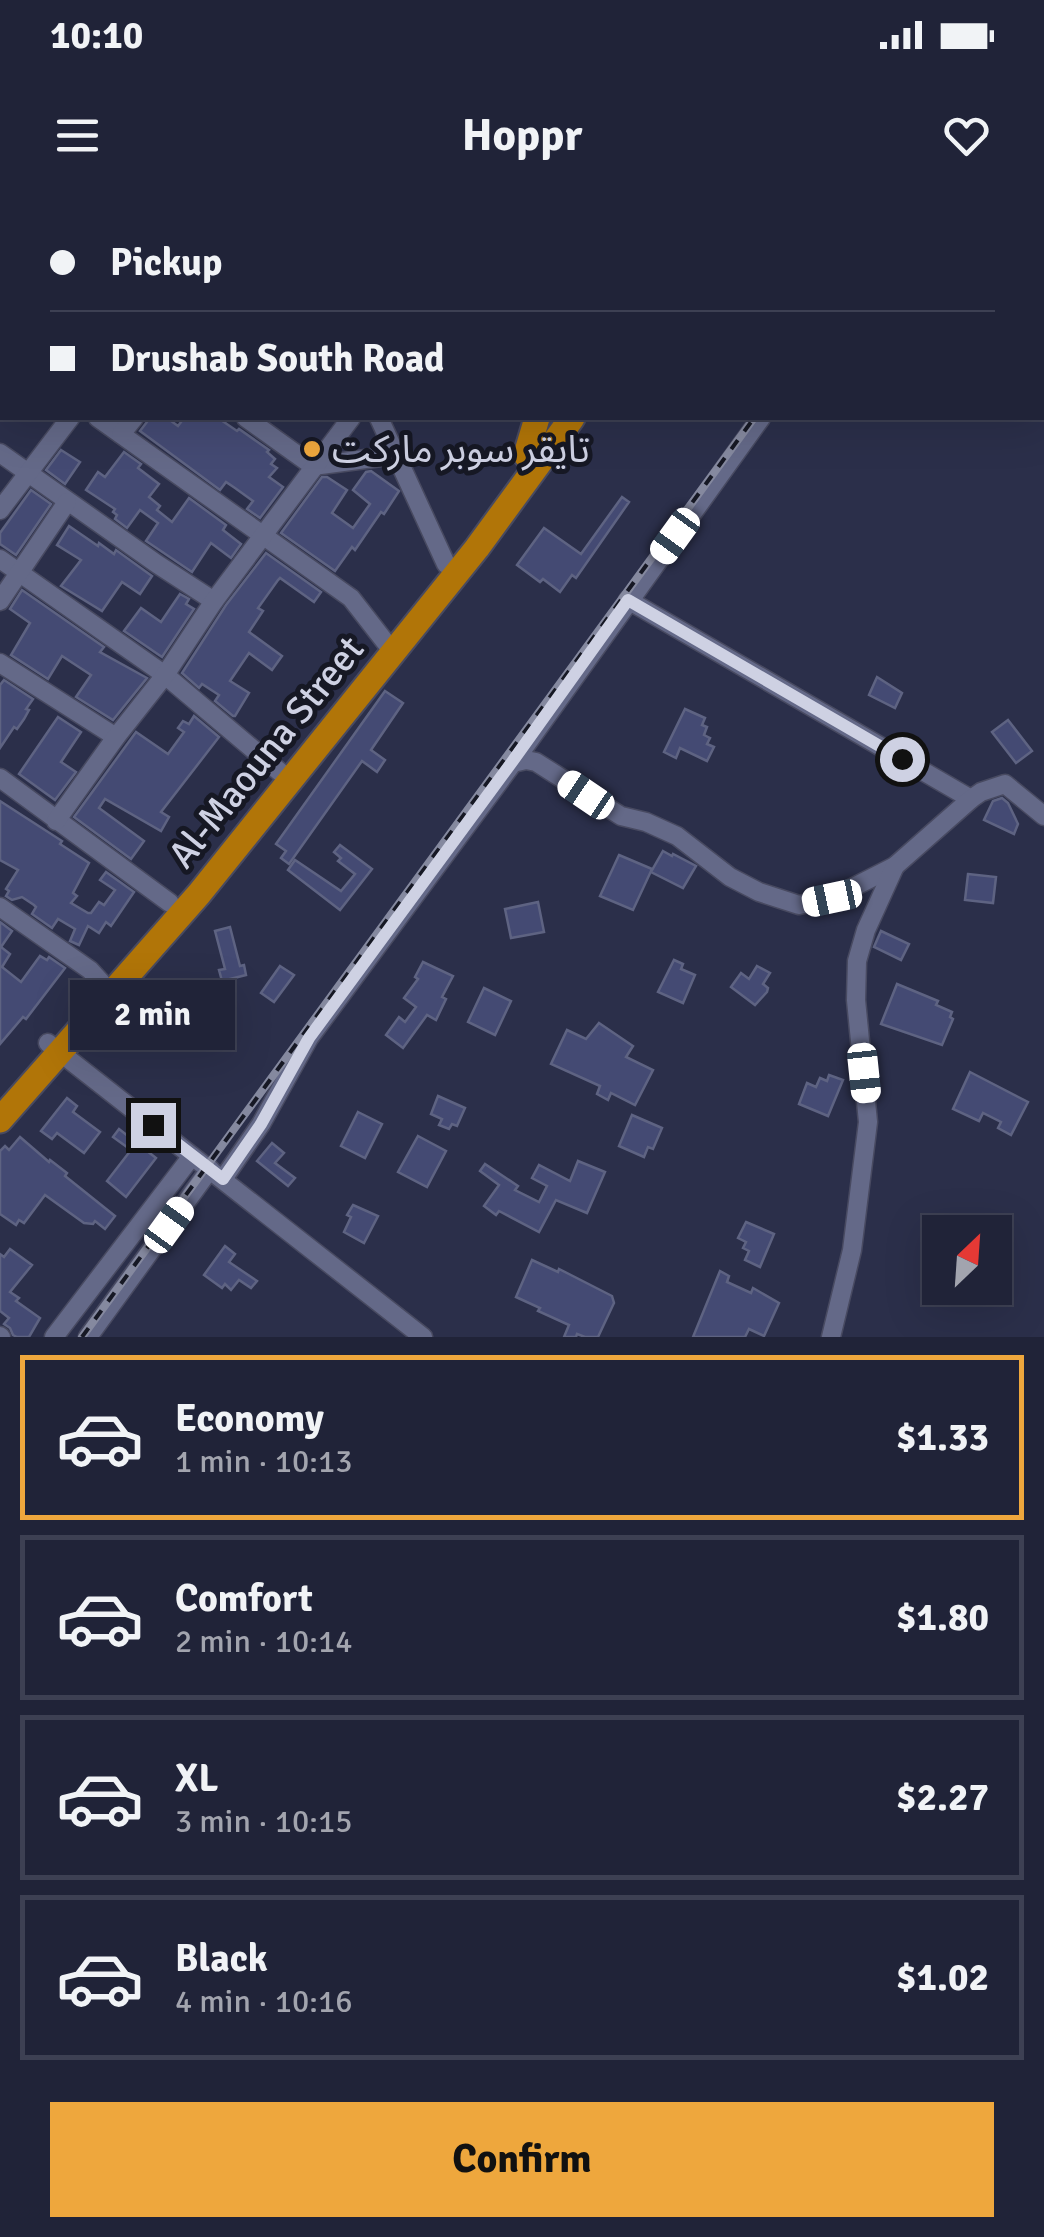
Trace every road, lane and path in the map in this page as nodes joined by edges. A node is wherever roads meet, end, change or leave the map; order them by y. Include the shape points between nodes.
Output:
1 (68, 420) edge
2 (101, 420) edge
3 (132, 420) edge
4 (249, 420) edge
5 (349, 420) edge
6 (380, 420) edge
7 (536, 420) edge
8 (550, 420) edge
9 (571, 420) edge
10 (760, 420) edge
11 (122, 434) junction
12 (0, 453) edge
13 (396, 455) junction
14 (526, 455) junction
15 (313, 466) junction
16 (28, 474) junction
17 (66, 502) junction
18 (0, 510) edge
19 (264, 535) junction
20 (0, 559) edge
21 (446, 564) junction
22 (20, 572) junction
23 (628, 600) junction
24 (214, 601) junction
25 (0, 602) edge
26 (386, 643) junction
27 (0, 662) edge
28 (165, 676) junction
29 (116, 737) junction
30 (512, 762) junction
31 (280, 772) junction
32 (0, 778) edge
33 (971, 799) junction
34 (1044, 816) edge
35 (56, 821) junction
36 (895, 866) junction
37 (170, 903) junction
38 (0, 907) edge
39 (101, 982) junction
40 (54, 1048) junction
41 (0, 1095) edge
42 (0, 1120) edge
43 (192, 1156) junction
44 (216, 1174) junction
45 (54, 1337) edge
46 (88, 1337) edge
47 (423, 1337) edge
48 (831, 1337) edge

1 - 16 street
2 - 11 street
3 - 11 street
4 - 15 street
5 - 15 street
6 - 13 street
7 - 14 highway
8 - 14 highway
9 - 40 highway, Al-Maouna Street via 386,664 184,912
10 - 23 street
11 - 19 street
12 - 16 street
13 - 15 street
13 - 21 street
14 - 21 highway
15 - 19 street
16 - 17 street
16 - 18 street
17 - 22 street
17 - 24 street
19 - 24 street
19 - 26 street via 351,598
20 - 22 street
21 - 26 highway
22 - 25 street
22 - 28 street
23 - 30 street
23 - 33 street
24 - 28 street
26 - 31 highway
27 - 29 street
28 - 29 street
28 - 31 street
29 - 35 street
30 - 36 street via 536,762 621,816 678,836 730,877 792,904 832,898
30 - 44 street via 309,1038 261,1124
31 - 37 highway
32 - 35 street
33 - 34 street via 1005,784
33 - 36 street
35 - 37 street
36 - 48 street via 858,962 868,1122 852,1250
37 - 39 highway
38 - 39 street
39 - 40 highway
40 - 41 highway
40 - 42 highway, Al-Maouna Street
40 - 43 street
43 - 44 street
43 - 45 street
44 - 46 street
44 - 47 street

